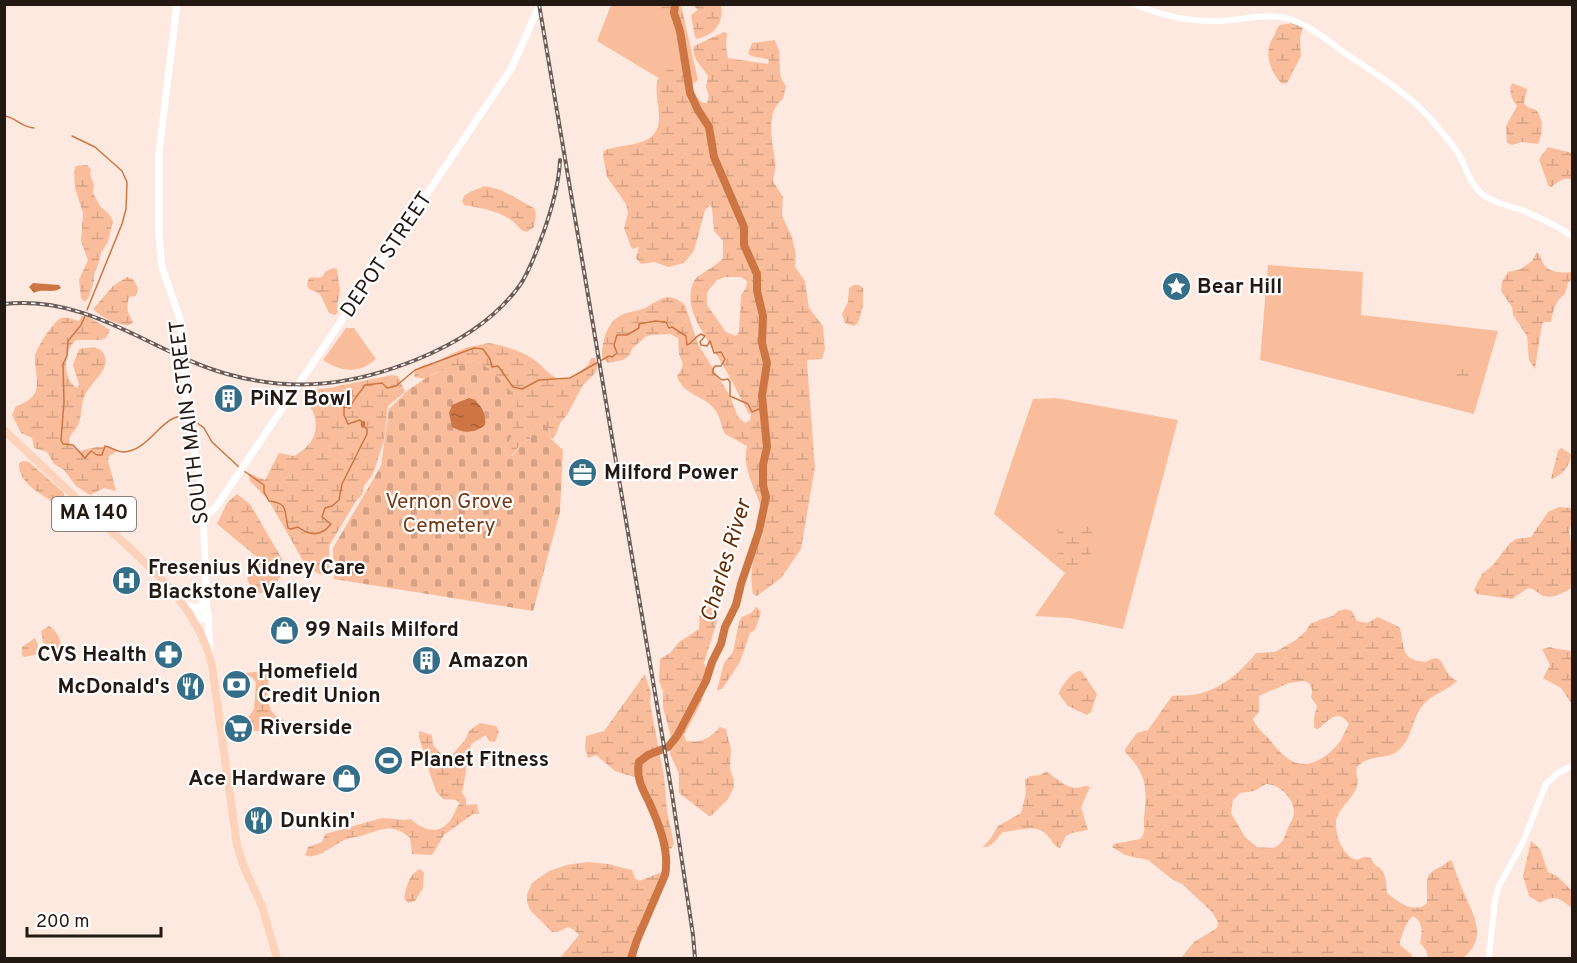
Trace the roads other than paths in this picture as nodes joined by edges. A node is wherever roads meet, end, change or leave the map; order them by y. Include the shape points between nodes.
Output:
1 (177, 4) edge
2 (540, 4) edge
3 (1134, 4) edge
4 (1572, 236) edge
5 (4, 430) edge
6 (221, 498) junction
7 (202, 507) junction
8 (215, 508) junction
9 (203, 522) junction
10 (180, 601) junction
11 (205, 607) junction
12 (194, 622) junction
13 (210, 660) junction
14 (1572, 766) edge
15 (277, 958) edge
16 (1490, 958) edge

1 - 7 main road, SOUTH MAIN STREET via 160,148 161,261 182,332 188,417 201,478
2 - 6 main road, DEPOT STREET via 511,69
3 - 4 street via 1193,20 1271,16 1306,25 1413,100 1454,147 1469,179 1483,195 1544,219
5 - 10 main road, MA 140
6 - 7 main road
6 - 8 main road, DEPOT STREET
7 - 8 main road via 210,512
7 - 9 main road, SOUTH MAIN STREET
8 - 9 main road, DEPOT STREET
9 - 11 main road, SOUTH MAIN STREET
10 - 11 main road via 194,608
10 - 12 main road, MA 140
11 - 12 main road via 204,619
11 - 13 main road, SOUTH MAIN STREET
12 - 13 main road, MA 140
13 - 15 main road, MA 140 via 237,845 262,906
14 - 16 street via 1558,773 1543,789 1523,842 1499,886

